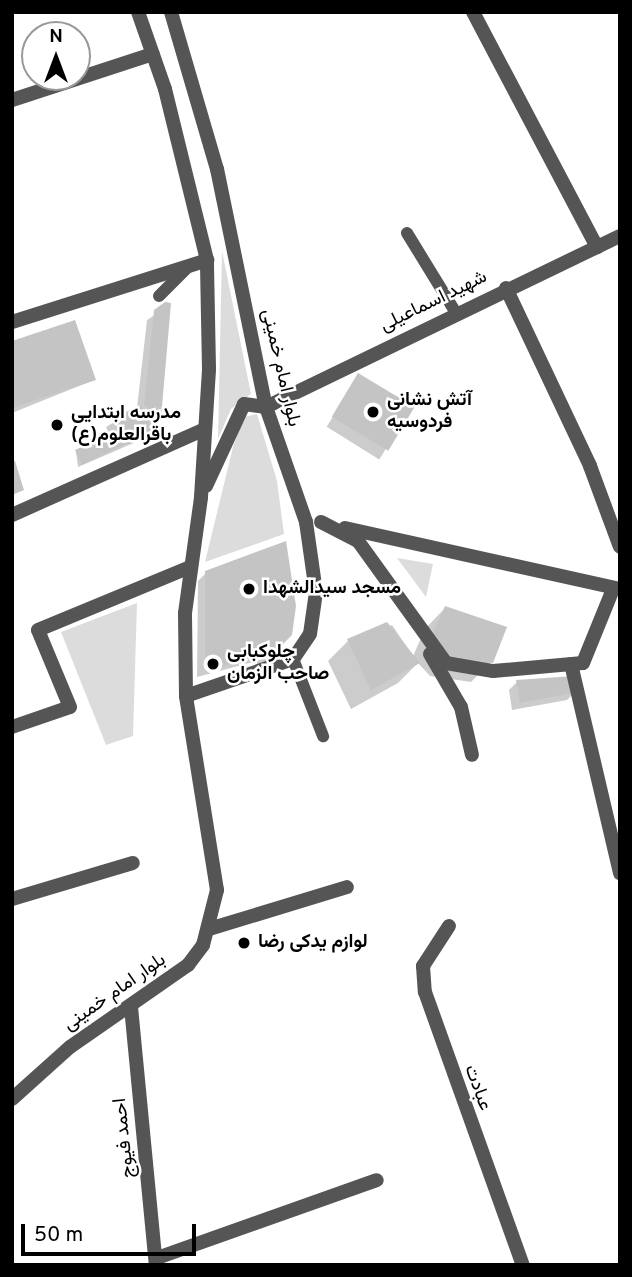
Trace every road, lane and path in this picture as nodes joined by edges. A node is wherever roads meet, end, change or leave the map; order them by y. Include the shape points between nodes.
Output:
1 (138, 12) edge
2 (171, 12) edge
3 (473, 12) edge
4 (153, 54) junction
5 (12, 100) edge
6 (407, 233) dead end
7 (620, 236) edge
8 (597, 247) junction
9 (207, 260) junction
10 (190, 265) junction
11 (506, 288) junction
12 (159, 296) dead end
13 (456, 313) junction
14 (12, 322) edge
15 (266, 407) junction
16 (205, 429) junction
17 (201, 497) junction
18 (12, 515) edge
19 (314, 522) junction
20 (620, 547) edge
21 (190, 567) junction
22 (616, 589) edge
23 (402, 607) junction
24 (293, 659) junction
25 (577, 664) junction
26 (186, 695) junction
27 (12, 727) edge
28 (323, 736) dead end
29 (472, 755) dead end
30 (133, 863) dead end
31 (620, 873) edge
32 (347, 887) dead end
33 (12, 899) edge
34 (449, 926) dead end
35 (209, 929) junction
36 (131, 1007) junction
37 (12, 1099) edge
38 (377, 1181) dead end
39 (156, 1261) edge
40 (523, 1265) edge

1 - 4 street, بلوار امام خمینی
2 - 15 street, بلوار امام خمینی via 217,169
3 - 8 street
4 - 5 street
4 - 9 street, بلوار امام خمینی
6 - 13 lane
7 - 8 street, شهید اسماعیلی
8 - 11 street, شهید اسماعیلی
9 - 10 street
9 - 16 street, بلوار امام خمینی
10 - 12 lane
10 - 14 street
11 - 13 street, شهید اسماعیلی
11 - 20 street via 590,466
13 - 15 street, شهید اسماعیلی
15 - 17 street, شهید اسماعیلی via 250,402 239,411
15 - 19 street, بلوار امام خمینی
16 - 17 street, بلوار امام خمینی
16 - 18 street
17 - 21 street, بلوار امام خمینی
19 - 22 street
19 - 23 street via 358,541
19 - 24 street, بلوار امام خمینی via 316,592 310,634
21 - 26 street, بلوار امام خمینی
21 - 27 street via 38,630 70,707
22 - 25 street
23 - 25 street via 446,663 493,671
23 - 29 street via 461,707
24 - 26 street via 268,673
24 - 28 lane
25 - 31 street
26 - 35 street, بلوار امام خمینی via 214,842 217,890
30 - 33 street
32 - 35 street
34 - 40 street, عبادت via 423,966 425,992
35 - 36 street, بلوار امام خمینی via 188,965
36 - 37 street, بلوار امام خمینی via 71,1047
36 - 39 street, احمد فیوج
38 - 39 street

